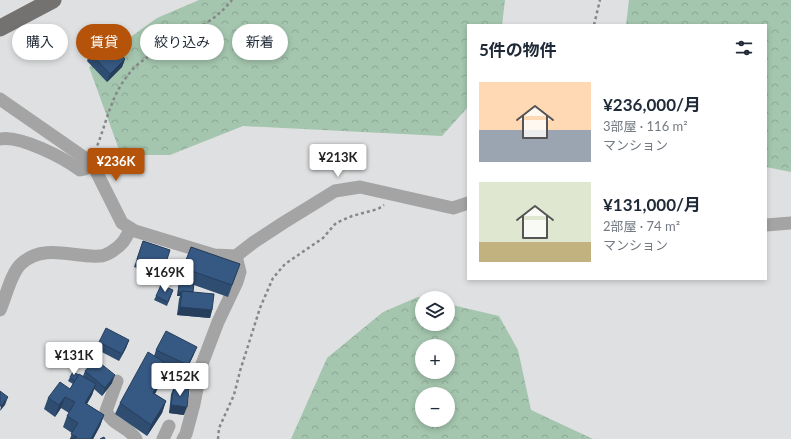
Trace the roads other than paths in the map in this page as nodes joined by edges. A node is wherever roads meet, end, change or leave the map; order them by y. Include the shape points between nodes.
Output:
1 (53, 0) edge
2 (0, 28) edge
3 (0, 99) edge
4 (0, 139) edge
5 (89, 162) junction
6 (467, 203) edge
7 (791, 223) edge
8 (767, 225) edge
9 (131, 229) junction
10 (236, 256) junction
11 (0, 310) edge
12 (117, 381) dead end
13 (169, 426) dead end
14 (136, 439) edge
15 (163, 439) edge
16 (183, 439) edge

1 - 2 main road
3 - 5 street
4 - 5 street via 22,141 68,161 80,170 85,169
5 - 9 street via 122,222
6 - 10 street via 453,208 360,187 335,191 282,223
7 - 8 street
9 - 10 street via 214,255
9 - 11 street via 116,249 101,256 48,252 36,254 16,269
10 - 16 street via 239,277 202,364 194,404
12 - 14 street via 106,411 109,418 133,433
13 - 15 street

